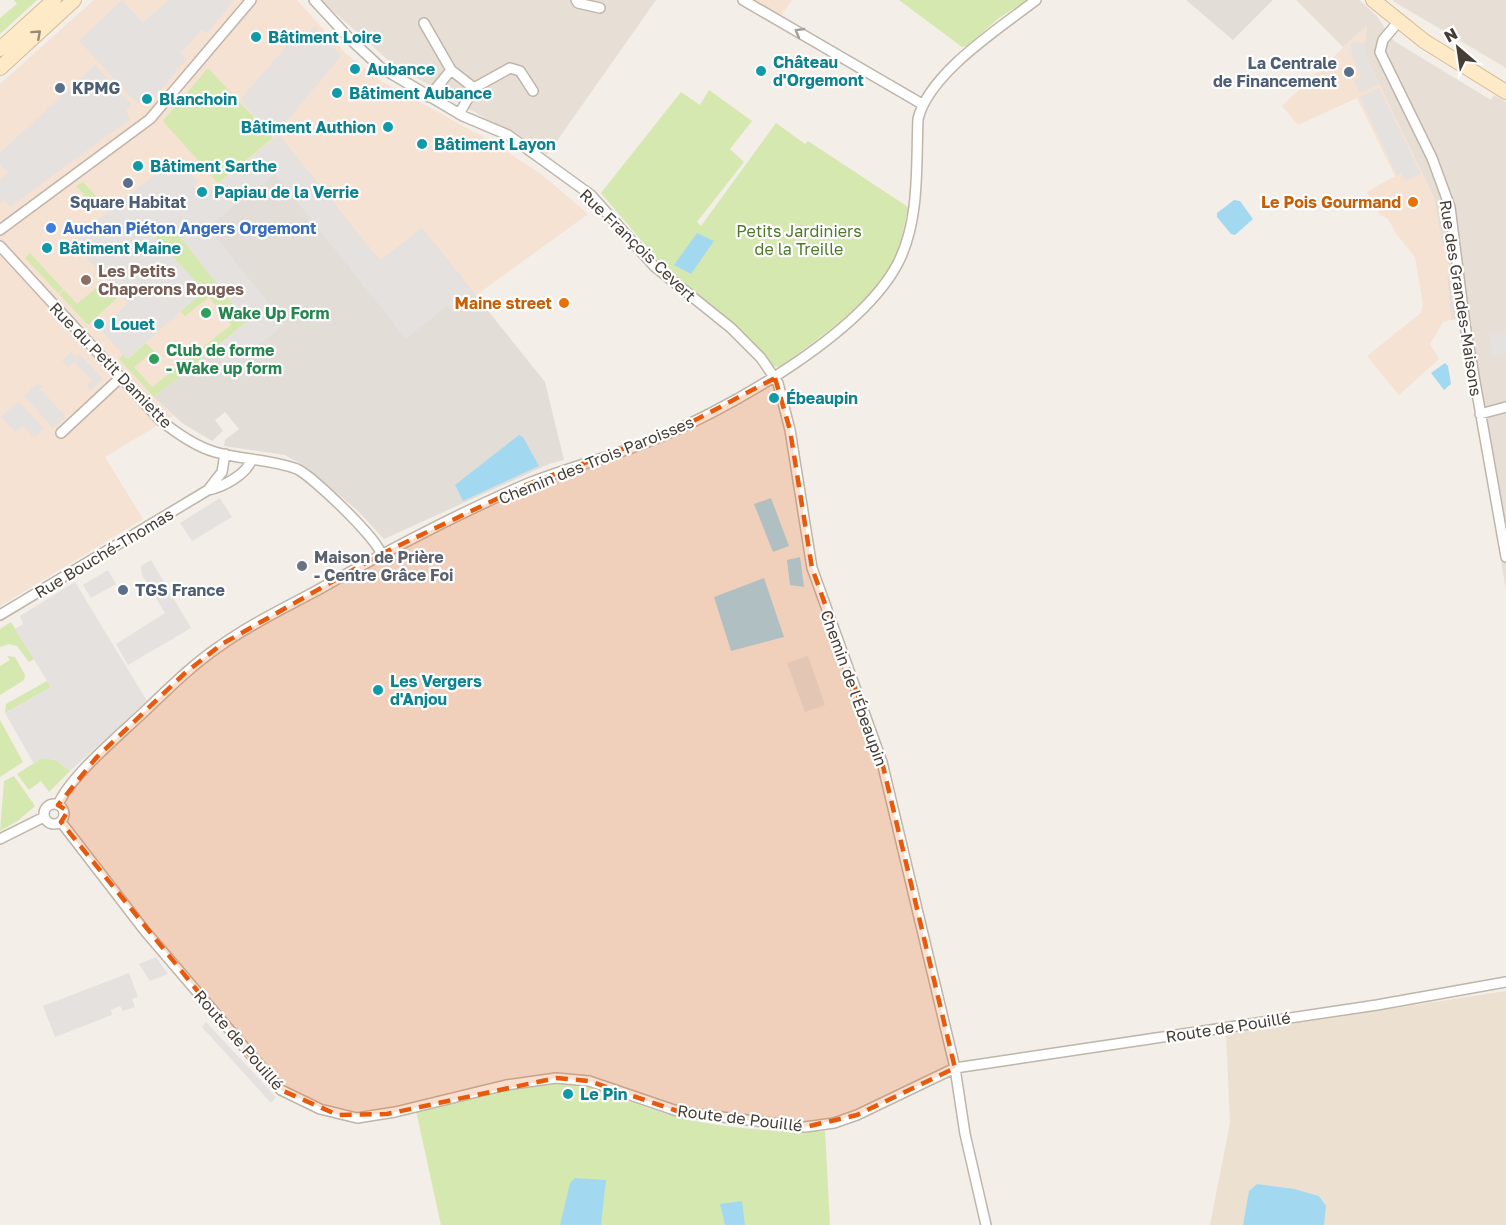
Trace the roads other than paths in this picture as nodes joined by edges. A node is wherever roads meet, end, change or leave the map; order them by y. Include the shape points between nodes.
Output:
1 (54, 0) edge
2 (74, 0) edge
3 (251, 0) edge
4 (315, 0) edge
5 (576, 0) edge
6 (743, 0) edge
7 (1036, 0) edge
8 (1373, 0) edge
9 (600, 8) dead end
10 (1399, 21) junction
11 (424, 23) dead end
12 (0, 50) edge
13 (0, 68) edge
14 (451, 70) junction
15 (474, 88) junction
16 (534, 92) dead end
17 (1506, 92) edge
18 (429, 97) junction
19 (922, 104) junction
20 (459, 114) junction
21 (0, 230) edge
22 (0, 246) edge
23 (120, 378) junction
24 (775, 378) junction
25 (1506, 407) edge
26 (1480, 414) junction
27 (61, 433) dead end
28 (225, 454) junction
29 (252, 459) junction
30 (208, 490) junction
31 (381, 554) junction
32 (1506, 557) edge
33 (0, 615) edge
34 (58, 805) junction
35 (44, 817) junction
36 (61, 822) junction
37 (0, 840) edge
38 (1506, 982) edge
39 (955, 1068) junction
40 (986, 1225) edge

1 - 12 street
13 -> 2 street
3 - 21 street via 150,119
4 - 18 street, Rue François Cevert via 369,58
5 - 9 street
19 -> 6 street
7 - 19 street via 974,48
8 - 10 street
10 - 17 street
10 - 26 street, Rue des Grandes-Maisons via 1383,40 1380,52 1432,158 1450,207
11 - 14 street
14 - 15 street
14 - 18 street
15 - 16 street via 510,68 520,71
15 - 20 street
18 - 20 street, Rue François Cevert
19 - 24 street, Chemin des Trois Paroisses via 912,223 899,261 882,286 848,321
20 - 24 street, Rue François Cevert via 508,135 591,195 654,266 731,328
22 - 23 street, Rue du Petit Damiette
23 - 27 street
23 - 28 street, Rue du Petit Damiette via 170,428 203,447
24 - 31 street, Chemin des Trois Paroisses via 682,427 528,484
24 - 39 street, Chemin de l'Ébeaupin via 790,430 813,574 882,762
25 - 26 street
26 - 32 street, Rue des Grandes-Maisons
28 - 29 street, Rue du Petit Damiette
28 - 30 street, Rue Bouché-Thomas via 222,472
29 - 30 street, Rue Bouché-Thomas via 249,467 236,477
29 - 31 street, Rue du Petit Damiette via 304,474 356,521
30 - 33 street, Rue Bouché-Thomas
31 - 34 street, Chemin des Trois Paroisses via 222,644 185,673 96,758
34 - 35 street via 46,808
34 - 36 street via 64,812
35 - 36 street via 51,824
35 - 37 street
36 - 39 street, Route de Pouillé via 145,931 263,1072 281,1090 300,1101 338,1115 357,1118 387,1114 506,1085 556,1078 589,1081 680,1112 805,1127 858,1115
38 - 39 street, Route de Pouillé via 1385,1004
39 - 40 street, Chemin de l'Ébeaupin

